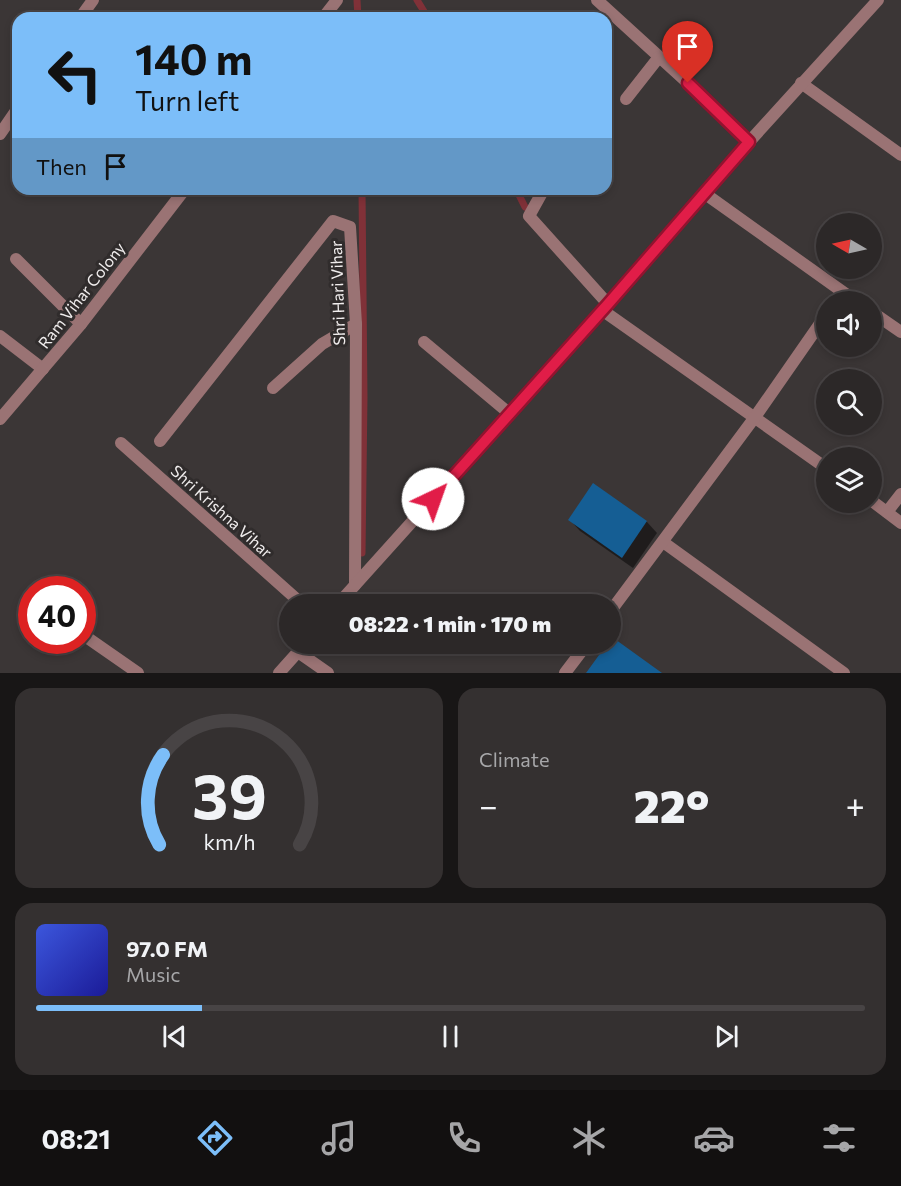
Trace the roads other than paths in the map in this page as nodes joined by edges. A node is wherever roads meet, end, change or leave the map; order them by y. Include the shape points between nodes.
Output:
1 (337, 0) edge
2 (597, 0) edge
3 (878, 0) edge
4 (328, 12) edge
5 (610, 12) edge
6 (612, 14) edge
7 (659, 57) junction
8 (801, 83) junction
9 (626, 99) dead end
10 (12, 117) edge
11 (0, 134) edge
12 (749, 142) junction
13 (901, 155) edge
14 (704, 193) junction
15 (180, 195) edge
16 (541, 195) edge
17 (16, 259) dead end
18 (832, 291) edge
19 (605, 307) junction
20 (882, 319) edge
21 (81, 324) junction
22 (356, 324) junction
23 (816, 329) edge
24 (901, 332) edge
25 (0, 336) edge
26 (424, 342) dead end
27 (44, 369) junction
28 (273, 388) dead end
29 (510, 414) junction
30 (755, 417) junction
31 (0, 419) edge
32 (160, 441) dead end
33 (121, 443) dead end
34 (816, 461) edge
35 (901, 494) edge
36 (882, 508) edge
37 (887, 512) junction
38 (901, 523) edge
39 (663, 542) junction
40 (355, 585) junction
41 (291, 594) edge
42 (347, 594) edge
43 (621, 597) edge
44 (96, 644) edge
45 (296, 654) edge
46 (307, 654) edge
47 (580, 654) edge
48 (568, 672) edge
49 (138, 673) edge
50 (279, 673) edge
51 (328, 673) edge
52 (844, 673) edge

1 - 4 street
2 - 5 street
3 - 8 street
6 - 7 street
7 - 9 street
7 - 12 street
8 - 12 street
8 - 13 street
10 - 11 street
12 - 14 street
14 - 18 street
14 - 19 street
15 - 21 street, Ram Vihar Colony
16 - 19 street via 529,216
17 - 21 street
19 - 29 street
19 - 30 street
20 - 24 street
21 - 27 street, Ram Vihar Colony
22 - 28 street via 322,344
22 - 32 street, Shri Hari Vihar via 350,226 333,221
22 - 40 street, Shri Hari Vihar
23 - 30 street
25 - 27 street
26 - 29 street
27 - 31 street, Ram Vihar Colony
29 - 40 street
30 - 34 street
30 - 39 street
33 - 41 street, Shri Krishna Vihar
35 - 37 street
36 - 37 street
37 - 38 street
39 - 43 street
39 - 52 street
40 - 42 street
44 - 49 street
45 - 50 street
46 - 51 street
47 - 48 street

